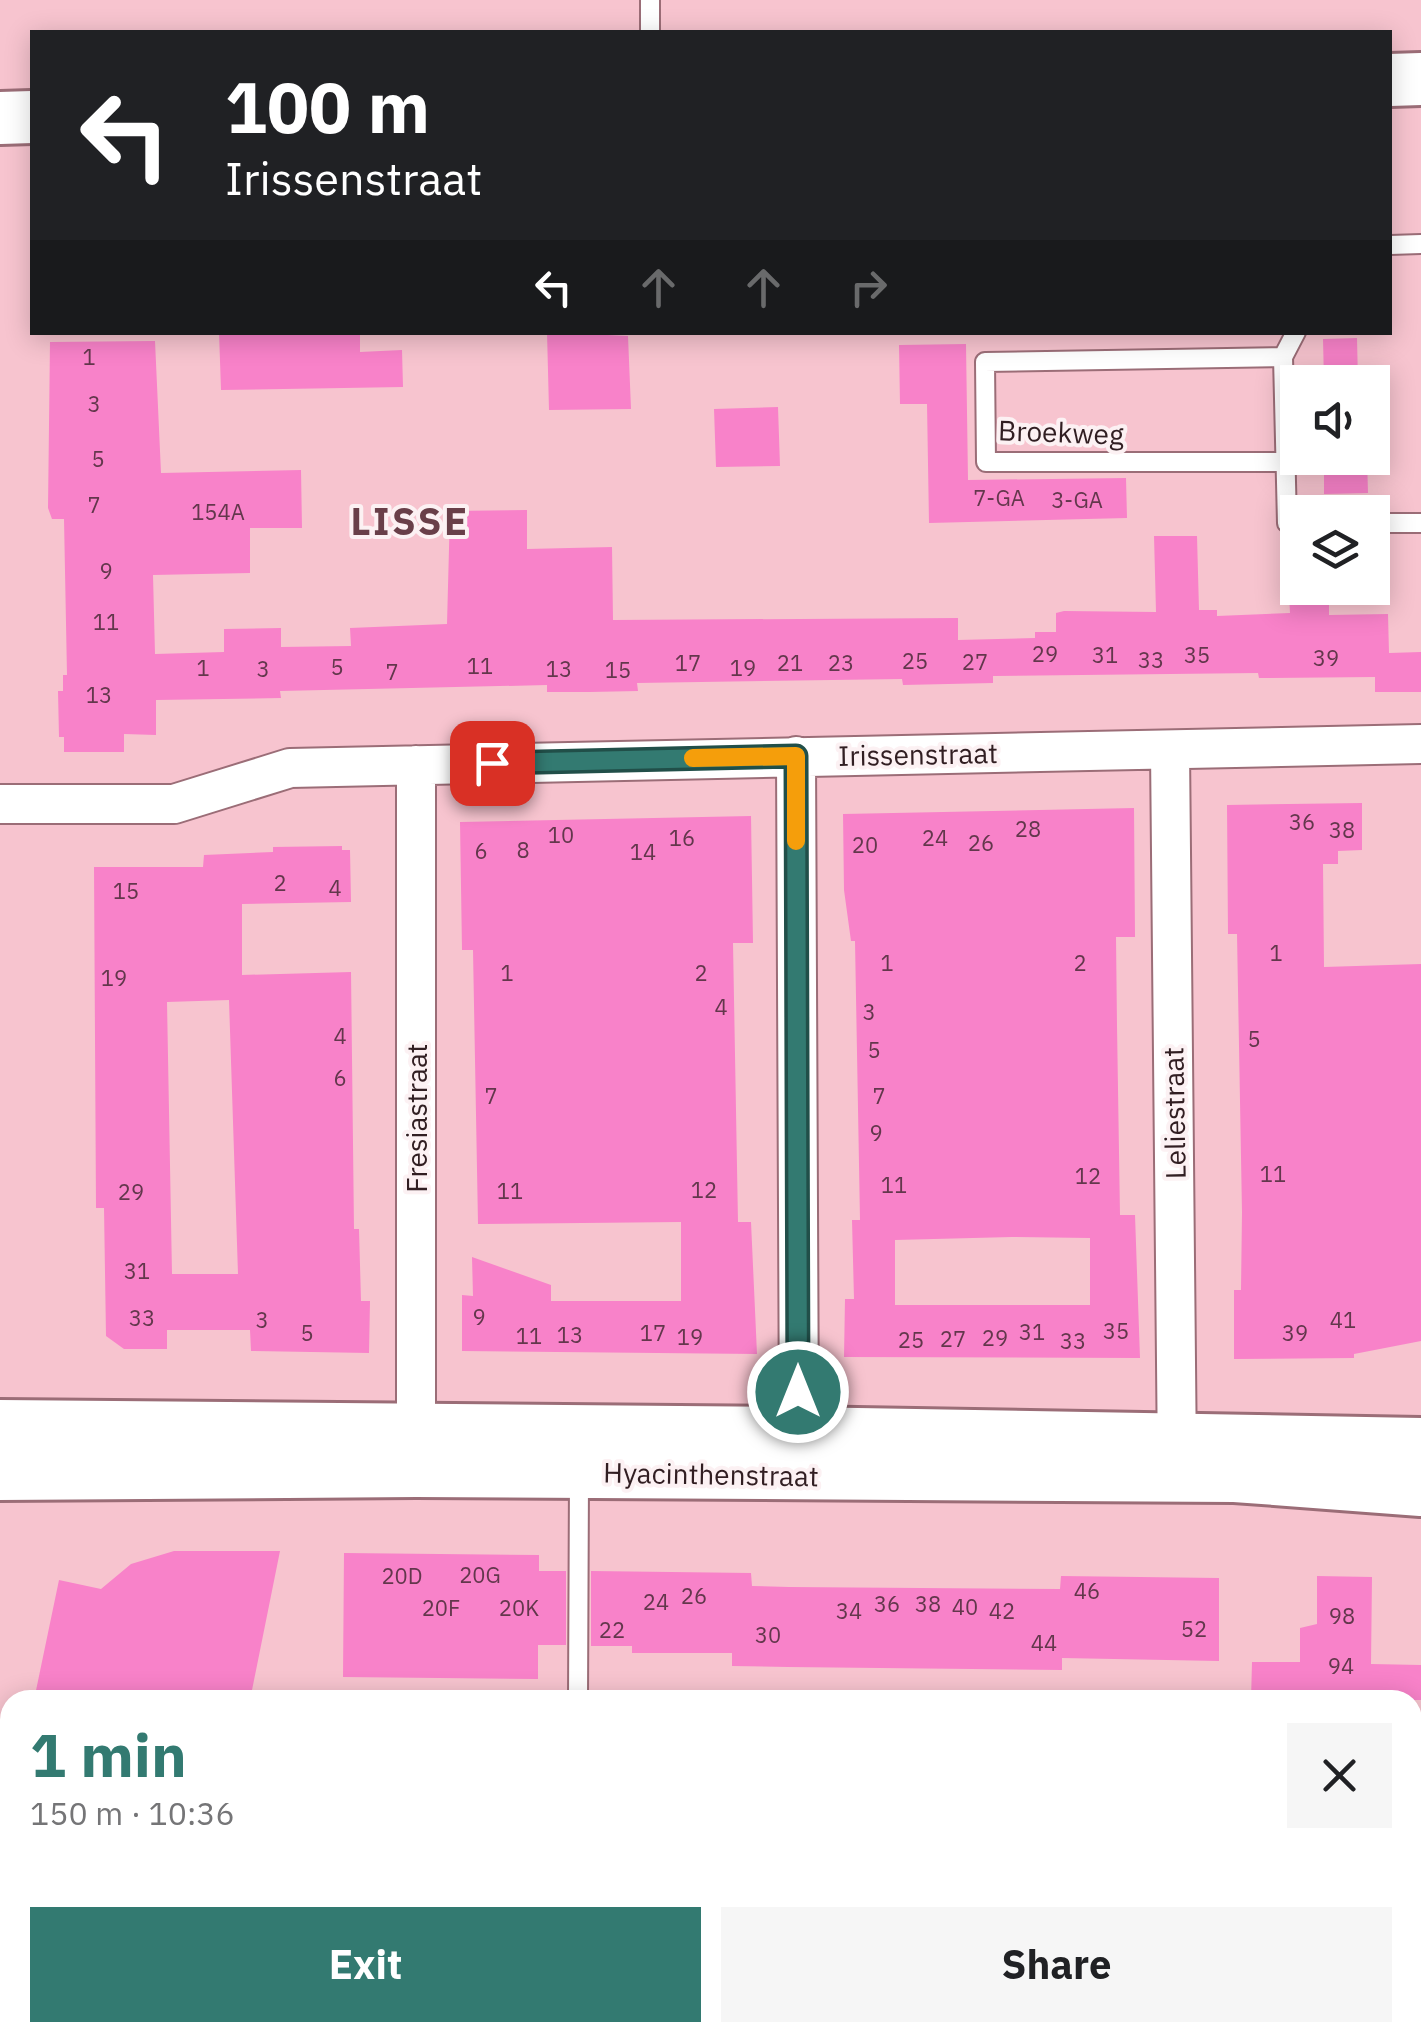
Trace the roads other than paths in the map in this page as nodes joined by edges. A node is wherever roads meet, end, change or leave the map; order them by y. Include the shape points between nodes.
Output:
1 (650, 0) edge
2 (650, 30) edge
3 (1421, 79) edge
4 (1392, 80) edge
5 (0, 118) edge
6 (30, 118) edge
7 (1421, 244) edge
8 (1392, 245) edge
9 (1294, 335) edge
10 (1283, 357) junction
11 (1283, 365) edge
12 (1280, 462) edge
13 (1421, 522) edge
14 (1390, 523) edge
15 (1421, 744) edge
16 (1170, 750) junction
17 (796, 756) junction
18 (416, 764) junction
19 (0, 804) edge
20 (0, 1426) edge
21 (798, 1433) junction
22 (1421, 1444) edge
23 (416, 1450) junction
24 (1177, 1457) junction
25 (579, 1473) junction
26 (0, 1474) edge
27 (1421, 1490) edge
28 (578, 1690) edge

1 - 2 lane
3 - 4 main road
5 - 6 main road
7 - 8 lane
9 - 10 lane
10 - 11 lane
10 - 12 lane, Broekweg via 986,362 986,462
13 - 14 lane
15 - 16 street, Irissenstraat
16 - 17 street, Irissenstraat
16 - 24 street, Leliestraat
17 - 18 street, Irissenstraat
17 - 21 street
18 - 19 street, Irissenstraat via 290,768 174,804
18 - 23 street, Fresiastraat
20 - 23 main road, Hyacinthenstraat
21 - 23 main road, Hyacinthenstraat
21 - 24 main road, Hyacinthenstraat
22 - 24 main road, Hyacinthenstraat
23 - 25 main road, Hyacinthenstraat
23 - 26 main road, Hyacinthenstraat
24 - 25 main road, Hyacinthenstraat
24 - 27 main road, Hyacinthenstraat via 1235,1476
25 - 28 lane

